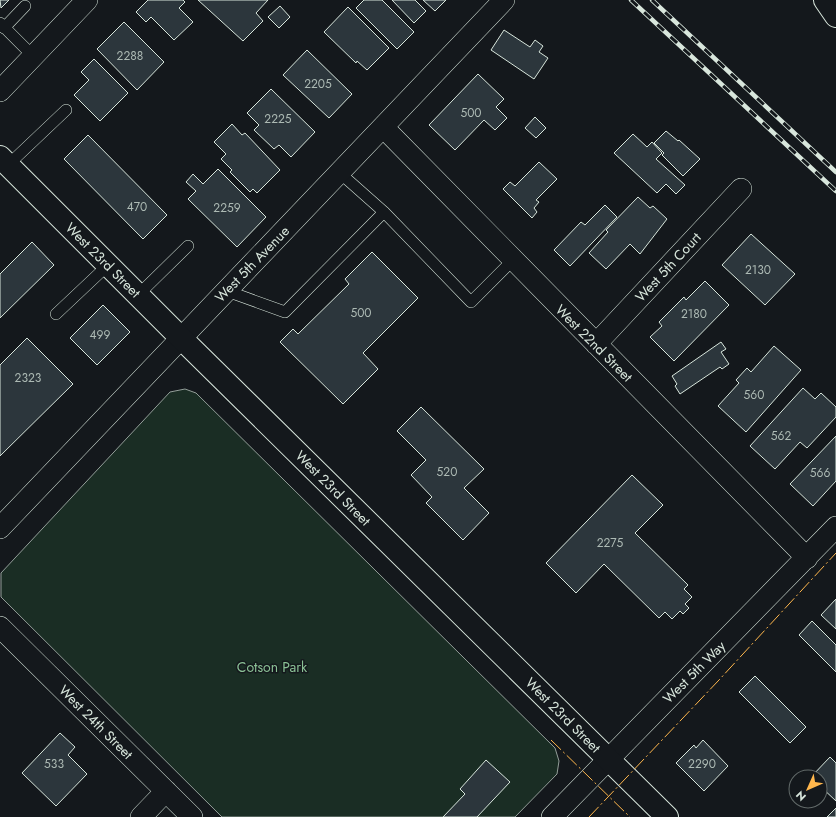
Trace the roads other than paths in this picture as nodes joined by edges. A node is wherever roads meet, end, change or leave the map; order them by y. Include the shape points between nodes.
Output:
1 (87, 0) edge
2 (504, 0) edge
3 (825, 0) edge
4 (25, 6) dead end
5 (836, 16) edge
6 (2, 26) edge
7 (33, 56) junction
8 (0, 91) edge
9 (66, 110) dead end
10 (383, 127) junction
11 (4, 161) edge
12 (340, 173) junction
13 (741, 189) dead end
14 (384, 212) junction
15 (188, 246) dead end
16 (513, 260) junction
17 (108, 265) junction
18 (227, 290) junction
19 (138, 296) junction
20 (56, 314) dead end
21 (181, 338) junction
22 (596, 344) junction
23 (836, 527) edge
24 (0, 528) edge
25 (807, 558) junction
26 (0, 627) edge
27 (608, 759) junction
28 (166, 791) junction
29 (140, 817) edge
30 (192, 817) edge
31 (552, 817) edge
32 (666, 817) edge

1 - 7 street
2 - 10 street, West 5th Avenue
3 - 5 street
4 - 6 lane
6 - 7 lane
7 - 8 street
9 - 11 lane
10 - 12 street, West 5th Avenue
10 - 16 street, West 22nd Street
11 - 17 street, West 23rd Street
12 - 14 lane
12 - 18 street, West 5th Avenue
13 - 22 street, West 5th Court
14 - 16 lane via 471,302
14 - 18 lane via 285,312
15 - 19 lane
16 - 22 street, West 22nd Street
17 - 19 street, West 23rd Street
17 - 20 lane
18 - 21 street, West 5th Avenue
19 - 21 street, West 23rd Street
21 - 24 street, West 5th Avenue
21 - 27 street, West 23rd Street
22 - 25 street, West 22nd Street
23 - 25 street, West 5th Way
25 - 27 street, West 5th Way
26 - 28 street, West 24th Street
27 - 31 street, West 5th Way
27 - 32 street, West 23rd Street
28 - 29 street
28 - 30 street, West 24th Street

